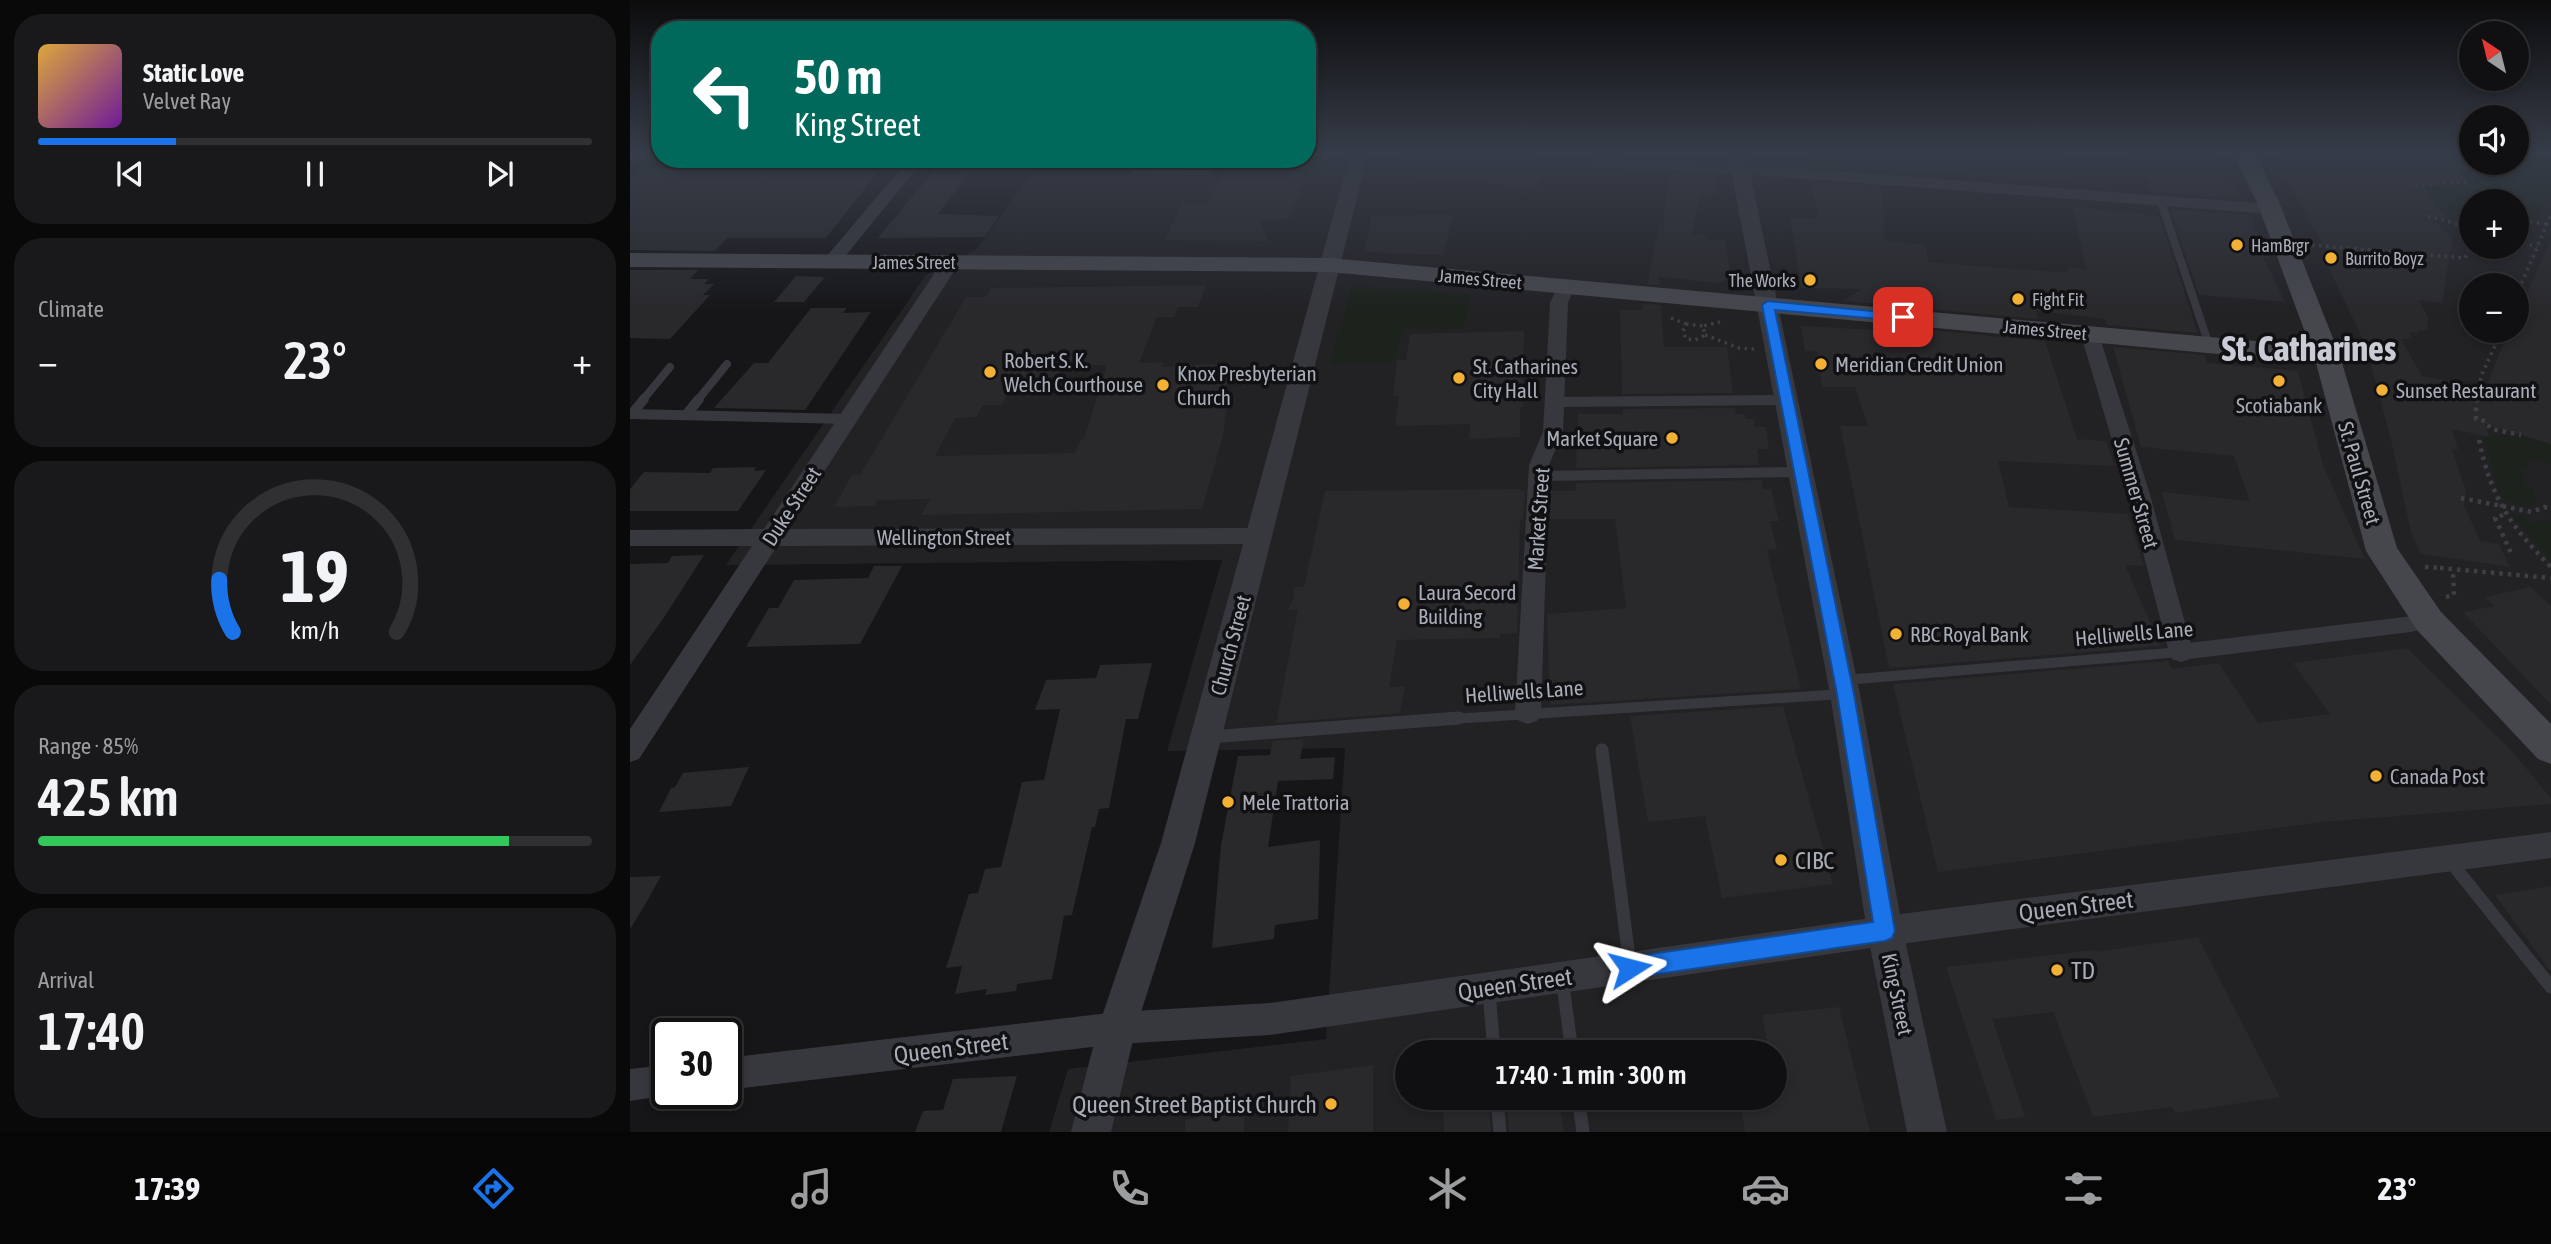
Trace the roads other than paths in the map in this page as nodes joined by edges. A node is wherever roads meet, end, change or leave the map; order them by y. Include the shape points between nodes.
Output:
1 (877, 207) edge
2 (1345, 207) edge
3 (1747, 207) edge
4 (2163, 207) edge
5 (2237, 207) edge
6 (2271, 209) joint
7 (630, 260) edge
8 (832, 261) junction
9 (951, 262) junction
10 (1329, 265) junction
11 (1565, 286) junction
12 (1768, 305) junction
13 (2090, 335) junction
14 (2209, 345) junction
15 (2328, 356) junction
16 (727, 364) dead end
17 (670, 367) dead end
18 (1787, 400) junction
19 (1555, 402) junction
20 (631, 414) edge
21 (686, 415) junction
22 (848, 419) junction
23 (1801, 472) junction
24 (1539, 476) junction
25 (1258, 536) junction
26 (630, 538) edge
27 (770, 538) junction
28 (2437, 609) junction
29 (2180, 652) junction
30 (1844, 687) junction
31 (1528, 713) junction
32 (1206, 737) junction
33 (2551, 748) edge
34 (1602, 750) dead end
35 (630, 751) edge
36 (2551, 845) edge
37 (2448, 857) junction
38 (1885, 931) junction
39 (1630, 968) junction
40 (1562, 977) junction
41 (2551, 987) edge
42 (1489, 988) junction
43 (1117, 1028) junction
44 (1493, 1040) edge
45 (1570, 1040) edge
46 (742, 1072) edge
47 (651, 1083) edge
48 (630, 1085) edge
49 (1498, 1110) edge
50 (1580, 1110) edge
51 (1091, 1132) edge
52 (1500, 1132) edge
53 (1583, 1132) edge
54 (1927, 1132) edge

1 - 8 street
2 - 10 street, Church Street
3 - 12 street, King Street
4 - 14 lane
5 - 6 street
6 - 15 main road, St. Paul Street
7 - 8 main road, James Street
8 - 9 main road, James Street
9 - 10 main road, James Street
9 - 22 street, Duke Street
10 - 11 main road, James Street
10 - 25 street, Church Street
11 - 12 main road, James Street
11 - 19 street, Market Street via 1559,303
12 - 13 main road, James Street
12 - 18 street, King Street
13 - 14 main road, James Street
13 - 29 street, Summer Street via 2138,491
14 - 15 main road, James Street
15 - 28 main road, St. Paul Street via 2382,551
16 - 21 lane
17 - 20 lane
18 - 19 lane
18 - 23 street, King Street
19 - 24 street, Market Street via 1553,432
20 - 21 lane
21 - 22 lane
22 - 27 street, Duke Street
23 - 24 lane
23 - 30 street, King Street
24 - 31 street, Market Street
25 - 27 street, Wellington Street
25 - 32 street, Church Street
26 - 27 street, Wellington Street
27 - 35 street, Duke Street
28 - 29 street, Helliwells Lane via 2411,625
28 - 33 main road, St. Paul Street
29 - 30 lane, Helliwells Lane
30 - 31 lane, Helliwells Lane
30 - 38 street, King Street
31 - 32 lane, Helliwells Lane
32 - 43 street, Church Street via 1178,843
34 - 39 lane
36 - 37 street, Queen Street
37 - 38 street, Queen Street
37 - 41 lane
38 - 39 street, Queen Street
38 - 54 street, King Street
39 - 40 street, Queen Street
40 - 42 street, Queen Street
40 - 45 lane
42 - 43 street, Queen Street via 1270,1019
42 - 44 lane
43 - 46 street, Queen Street
43 - 51 street, Church Street
47 - 48 street
49 - 52 lane
50 - 53 lane

